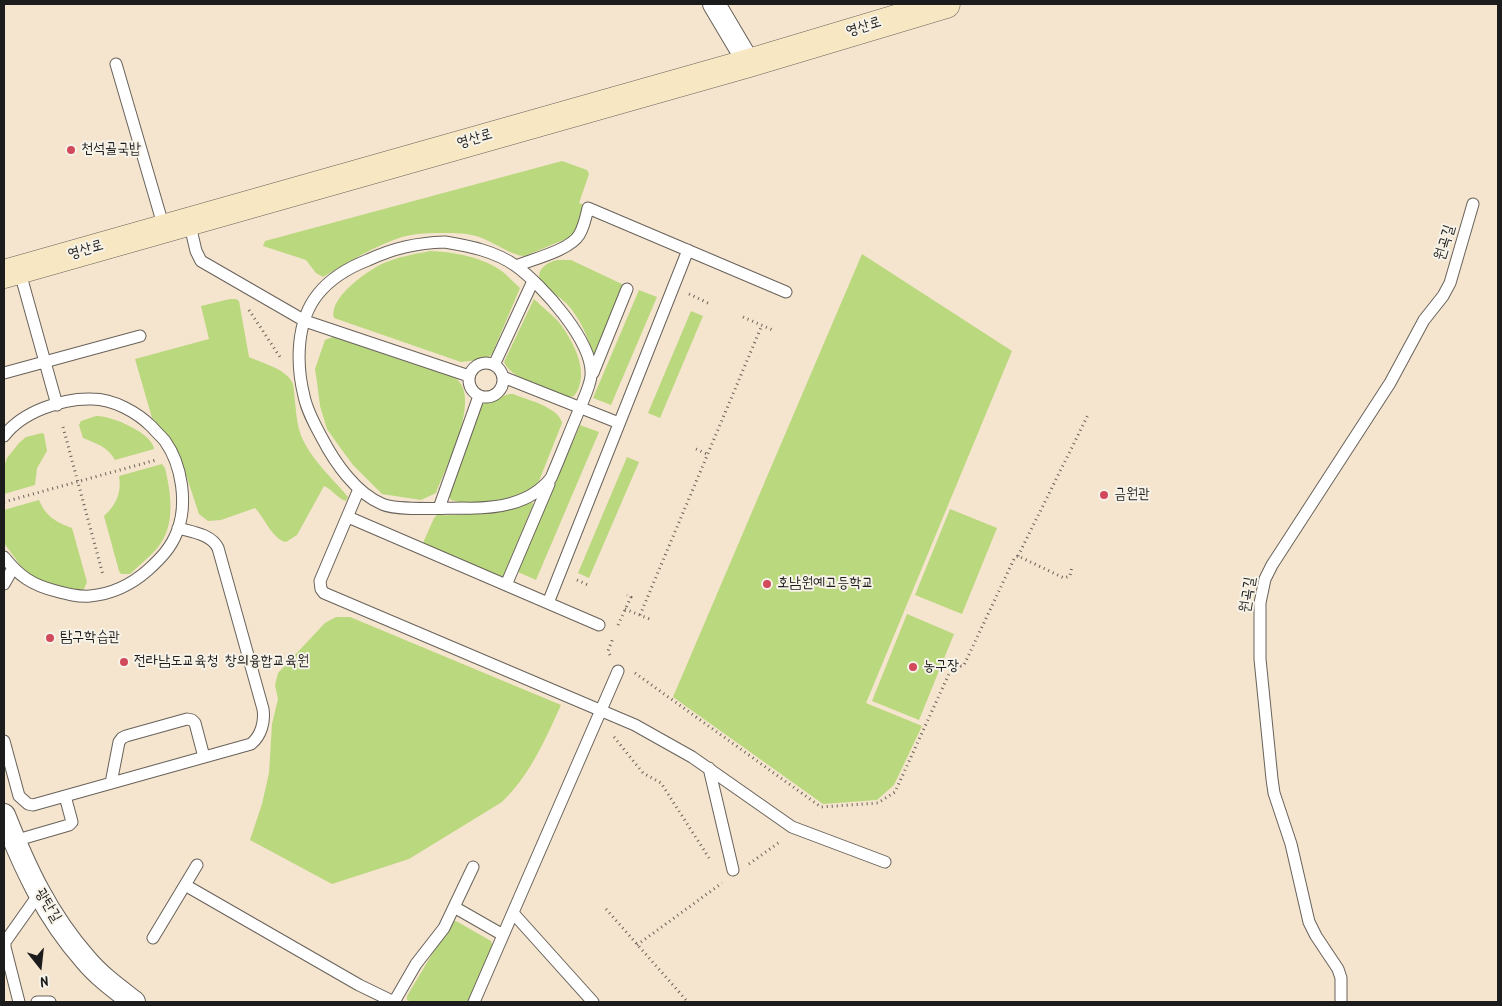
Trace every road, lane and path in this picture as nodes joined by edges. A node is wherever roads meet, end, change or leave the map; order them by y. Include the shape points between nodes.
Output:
1 (714, 4) edge
2 (946, 4) edge
3 (909, 10) edge
4 (749, 63) junction
5 (116, 64) dead end
6 (1473, 204) dead end
7 (176, 225) junction
8 (688, 250) junction
9 (516, 266) junction
10 (12, 272) edge
11 (533, 281) junction
12 (627, 289) dead end
13 (786, 292) dead end
14 (743, 317) dead end
15 (305, 321) junction
16 (762, 325) junction
17 (775, 331) dead end
18 (140, 336) dead end
19 (45, 362) junction
20 (494, 365) junction
21 (4, 373) edge
22 (469, 376) junction
23 (503, 377) junction
24 (591, 377) junction
25 (479, 396) junction
26 (57, 405) junction
27 (580, 407) junction
28 (1090, 413) dead end
29 (619, 423) junction
30 (63, 427) dead end
31 (4, 436) edge
32 (696, 449) dead end
33 (707, 454) junction
34 (159, 459) dead end
35 (552, 478) junction
36 (78, 481) junction
37 (360, 489) junction
38 (4, 502) edge
39 (439, 508) junction
40 (348, 517) junction
41 (178, 528) junction
42 (1018, 556) junction
43 (4, 557) edge
44 (1072, 566) dead end
45 (13, 568) junction
46 (106, 583) dead end
47 (4, 584) edge
48 (506, 585) junction
49 (627, 595) dead end
50 (548, 603) junction
51 (625, 609) junction
52 (640, 615) junction
53 (652, 620) dead end
54 (598, 625) dead end
55 (611, 656) dead end
56 (618, 671) dead end
57 (635, 673) dead end
58 (600, 714) junction
59 (4, 741) edge
60 (204, 757) junction
61 (709, 768) junction
62 (111, 783) junction
63 (65, 796) junction
64 (4, 815) edge
65 (784, 838) dead end
66 (14, 841) junction
67 (885, 862) dead end
68 (197, 865) dead end
69 (714, 865) dead end
70 (747, 865) dead end
71 (473, 867) dead end
72 (733, 870) dead end
73 (725, 881) dead end
74 (185, 885) junction
75 (39, 894) junction
76 (454, 907) junction
77 (606, 909) dead end
78 (513, 913) junction
79 (503, 935) junction
80 (153, 938) dead end
81 (4, 942) edge
82 (637, 944) junction
83 (686, 1000) dead end
84 (19, 1002) edge
85 (37, 1002) edge
86 (50, 1002) edge
87 (134, 1002) edge
88 (394, 1002) edge
89 (474, 1002) edge
90 (593, 1002) edge
91 (1341, 1002) edge

1 - 4 street
2 - 3 main road, 영산로
3 - 4 main road, 영산로
4 - 7 main road, 영산로
5 - 7 lane
6 - 91 lane, 원곡길 via 1450,283 1443,296 1424,320 1390,383 1272,565 1262,589 1261,666 1273,786 1291,844 1309,922 1341,978
7 - 10 main road, 영산로
7 - 15 lane via 204,264
8 - 9 lane via 588,208 580,234 574,241
8 - 13 lane
8 - 29 lane
9 - 11 lane
9 - 15 lane via 492,253 444,242 401,248 358,264 331,282 318,295
10 - 19 lane
11 - 20 lane
11 - 24 lane via 571,323 589,356
12 - 24 lane
14 - 16 path
15 - 22 lane
15 - 37 lane via 298,364 304,398 329,453
16 - 17 path
16 - 33 path
18 - 19 lane
19 - 21 lane
19 - 26 lane
20 - 22 lane via 480,364
20 - 23 lane
22 - 25 lane via 470,388
23 - 25 lane via 503,386 496,394 485,398
23 - 27 lane
24 - 27 lane
25 - 39 lane
26 - 31 lane via 33,412 16,422
26 - 41 lane via 82,398 98,399 142,417 164,440 178,468 182,500
27 - 29 lane
27 - 35 lane
28 - 42 path
29 - 50 lane
30 - 36 path
32 - 33 path
33 - 52 path
34 - 36 path
35 - 39 lane via 544,488 521,500 481,508
35 - 48 lane
36 - 38 path
36 - 46 path
37 - 39 lane via 385,506
37 - 40 lane
40 - 48 lane
40 - 58 lane via 320,581 324,592
41 - 45 lane via 170,547 160,559 136,580 107,593 90,596 42,587 23,578
41 - 60 lane via 206,536 215,543 264,716 258,737 251,744
42 - 44 path via 1064,578 1070,576
42 - 57 path via 964,665 953,665 897,789 878,803 818,806
43 - 45 lane
45 - 47 lane
48 - 50 lane
49 - 51 path via 631,597
50 - 54 lane
51 - 52 path
51 - 55 path via 608,651
52 - 53 path
56 - 58 lane
58 - 61 lane via 643,729
58 - 69 path via 643,773 661,783
58 - 78 lane
59 - 63 lane via 19,796 28,804
60 - 62 lane
60 - 62 lane via 192,720 126,736 119,742
61 - 67 lane via 792,826
61 - 72 lane
62 - 63 lane
63 - 66 lane via 72,818 69,825
64 - 66 street, 광탄길
65 - 70 path
66 - 75 street, 광탄길
68 - 74 lane
71 - 76 lane
73 - 82 path
74 - 80 lane
74 - 88 lane
75 - 81 lane
75 - 87 street, 광탄길 via 85,960
76 - 79 lane
76 - 88 lane via 441,933 416,964
77 - 82 path
78 - 79 lane
78 - 90 lane
79 - 89 lane
81 - 84 lane
82 - 83 path
85 - 86 lane

